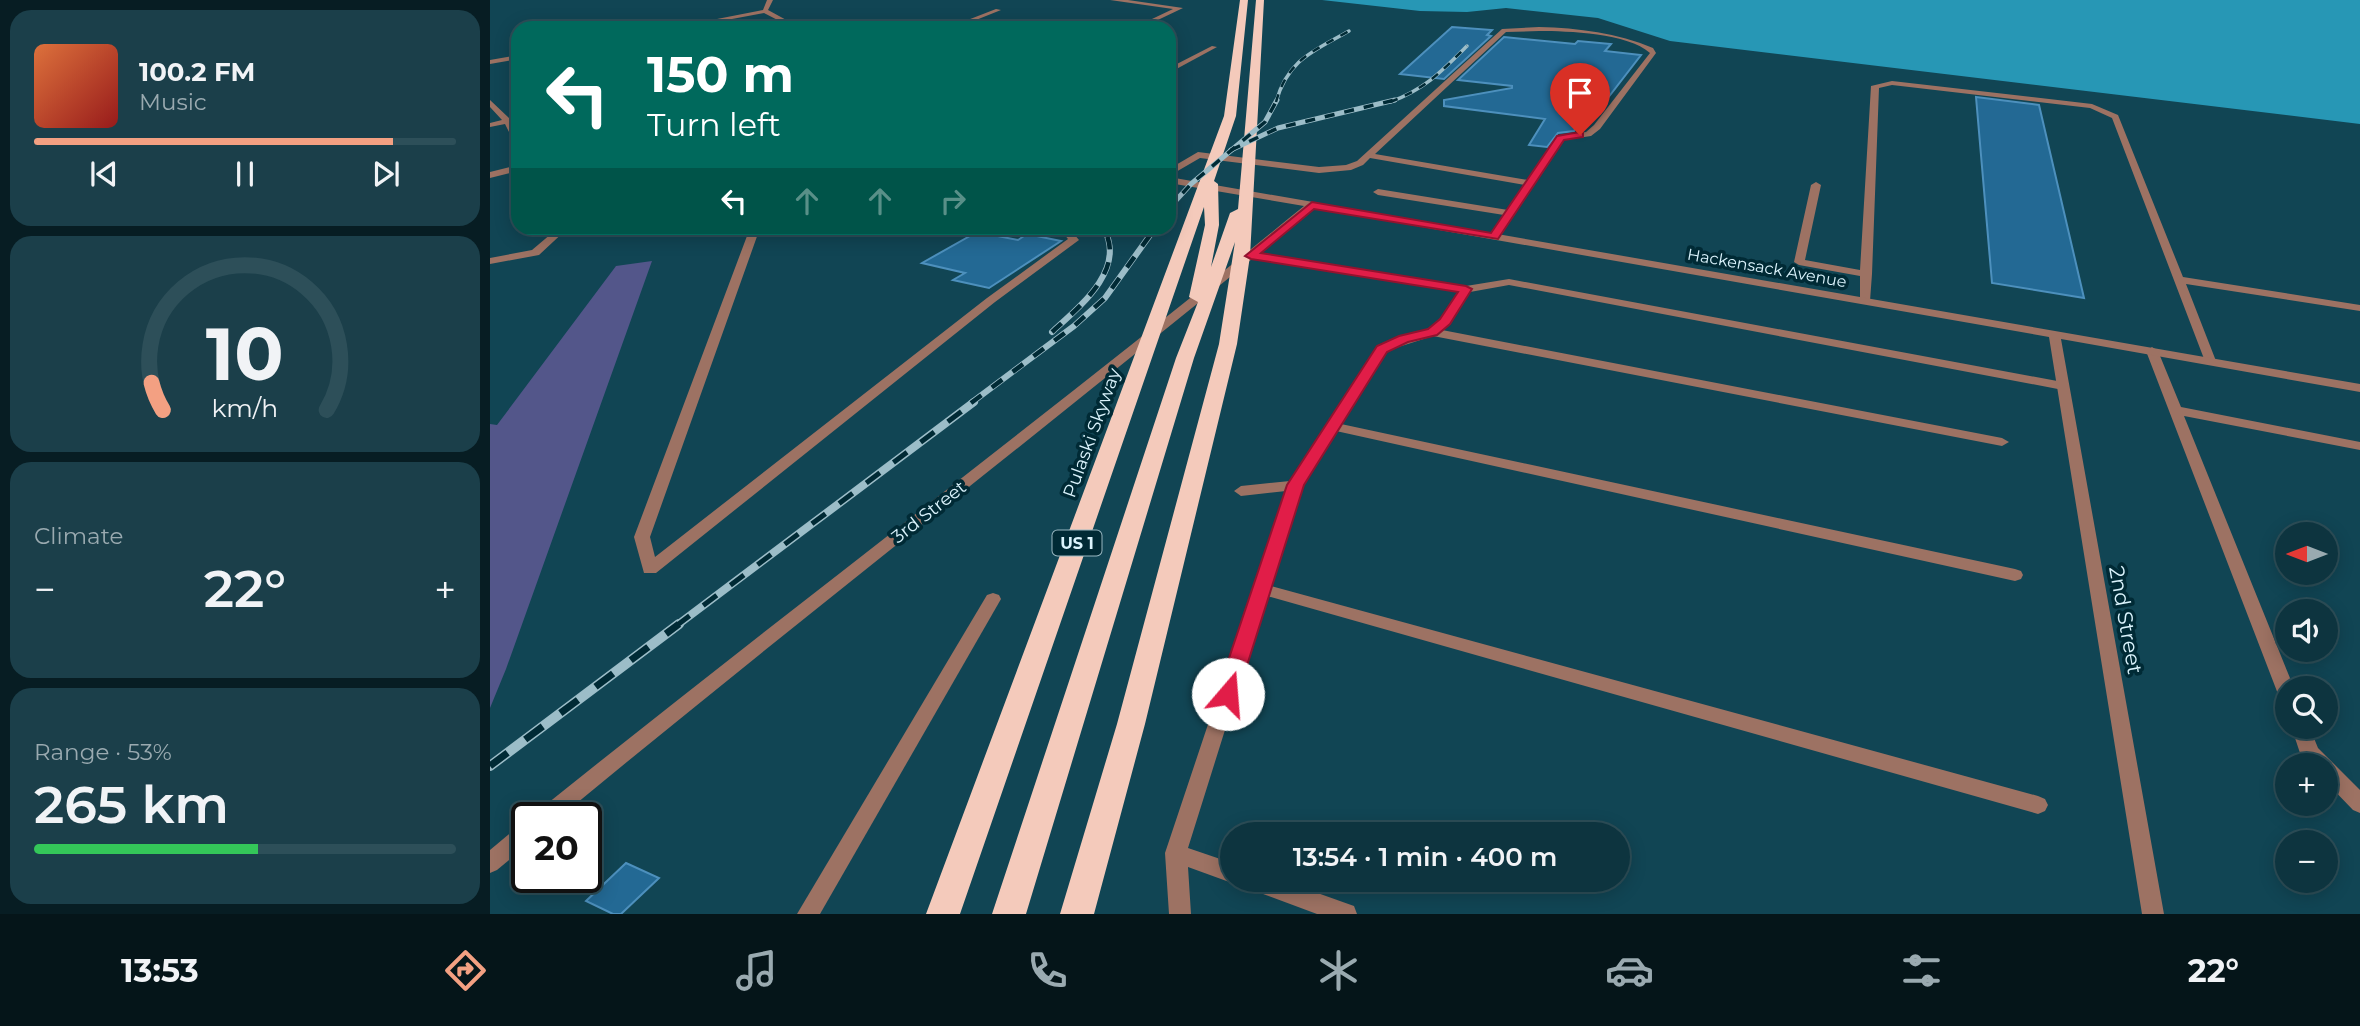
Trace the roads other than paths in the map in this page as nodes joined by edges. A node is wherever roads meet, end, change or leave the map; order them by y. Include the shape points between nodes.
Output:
1 (770, 0) edge
2 (1113, 0) edge
3 (1244, 0) edge
4 (1260, 0) edge
5 (998, 10) dead end
6 (765, 11) junction
7 (711, 21) edge
8 (784, 21) edge
9 (969, 21) edge
10 (1151, 21) edge
11 (1214, 47) dead end
12 (511, 58) edge
13 (490, 62) edge
14 (1176, 67) edge
15 (490, 102) edge
16 (511, 120) edge
17 (507, 121) junction
18 (490, 125) edge
19 (511, 129) edge
20 (1368, 155) junction
21 (1251, 157) junction
22 (1176, 169) edge
23 (511, 170) edge
24 (1211, 172) junction
25 (490, 175) edge
26 (1176, 181) edge
27 (1530, 183) junction
28 (1816, 185) dead end
29 (1378, 192) dead end
30 (1312, 205) junction
31 (1510, 213) junction
32 (555, 235) edge
33 (752, 235) edge
34 (1070, 235) edge
35 (1494, 237) junction
36 (1251, 256) junction
37 (490, 261) edge
38 (1867, 274) junction
39 (2179, 280) junction
40 (1466, 289) junction
41 (1864, 301) junction
42 (2360, 308) edge
43 (1432, 332) junction
44 (2054, 334) junction
45 (2152, 351) junction
46 (1185, 358) junction
47 (2210, 362) junction
48 (2063, 386) junction
49 (2360, 388) edge
50 (2176, 410) junction
51 (1333, 426) junction
52 (2003, 442) dead end
53 (2360, 446) edge
54 (1296, 485) junction
55 (1241, 491) dead end
56 (2015, 575) dead end
57 (1262, 589) junction
58 (993, 599) dead end
59 (2280, 676) edge
60 (2338, 781) edge
61 (563, 802) edge
62 (2360, 804) edge
63 (2038, 805) dead end
64 (511, 845) edge
65 (1176, 853) junction
66 (490, 863) edge
67 (1220, 869) edge
68 (1285, 892) edge
69 (808, 914) edge
70 (943, 914) edge
71 (1009, 914) edge
72 (1077, 914) edge
73 (1181, 914) edge
74 (1346, 914) edge
75 (2153, 914) edge

1 - 6 street
2 - 10 street via 1180,8
3 - 24 highway, Pulaski Skyway / US 1 via 1230,116
4 - 21 highway
5 - 9 street
6 - 7 street
6 - 8 street
11 - 14 street
12 - 13 street
15 - 17 street
16 - 17 street
17 - 18 street
17 - 19 street
20 - 22 street via 1348,168 1319,170 1198,155
20 - 27 street
20 - 27 street via 1504,30 1613,36 1651,49 1653,53 1597,127 1588,134 1561,138
21 - 46 highway via 1223,257
21 - 72 highway via 1228,344 1131,724
23 - 25 street
24 - 46 highway via 1212,225
24 - 70 highway, Pulaski Skyway / US 1
26 - 30 street, Hackensack Avenue
27 - 31 street
28 - 38 street via 1799,262
29 - 31 street
30 - 35 street, Hackensack Avenue
30 - 36 street, 3rd Street
31 - 35 street
32 - 37 street via 535,253
33 - 34 street via 642,537 650,569 1074,240
35 - 41 street, Hackensack Avenue
36 - 40 street
36 - 61 street, 3rd Street
38 - 39 street via 1875,86 1892,83 2092,106 2115,117
38 - 41 street
39 - 42 street
39 - 47 street
40 - 43 street via 1445,322
40 - 48 street via 1508,282
41 - 44 street, Hackensack Avenue
43 - 51 street via 1382,349
43 - 52 street
44 - 45 street, Hackensack Avenue
44 - 48 street, 2nd Street
45 - 47 street, Hackensack Avenue
45 - 50 street
46 - 71 highway
47 - 49 street, Hackensack Avenue
48 - 75 street, 2nd Street
50 - 53 street
50 - 59 street
51 - 54 street
51 - 56 street
54 - 55 street
54 - 57 street
57 - 63 street
57 - 65 street
58 - 69 street
60 - 62 street
64 - 66 street
65 - 67 street
65 - 73 street
68 - 74 street

